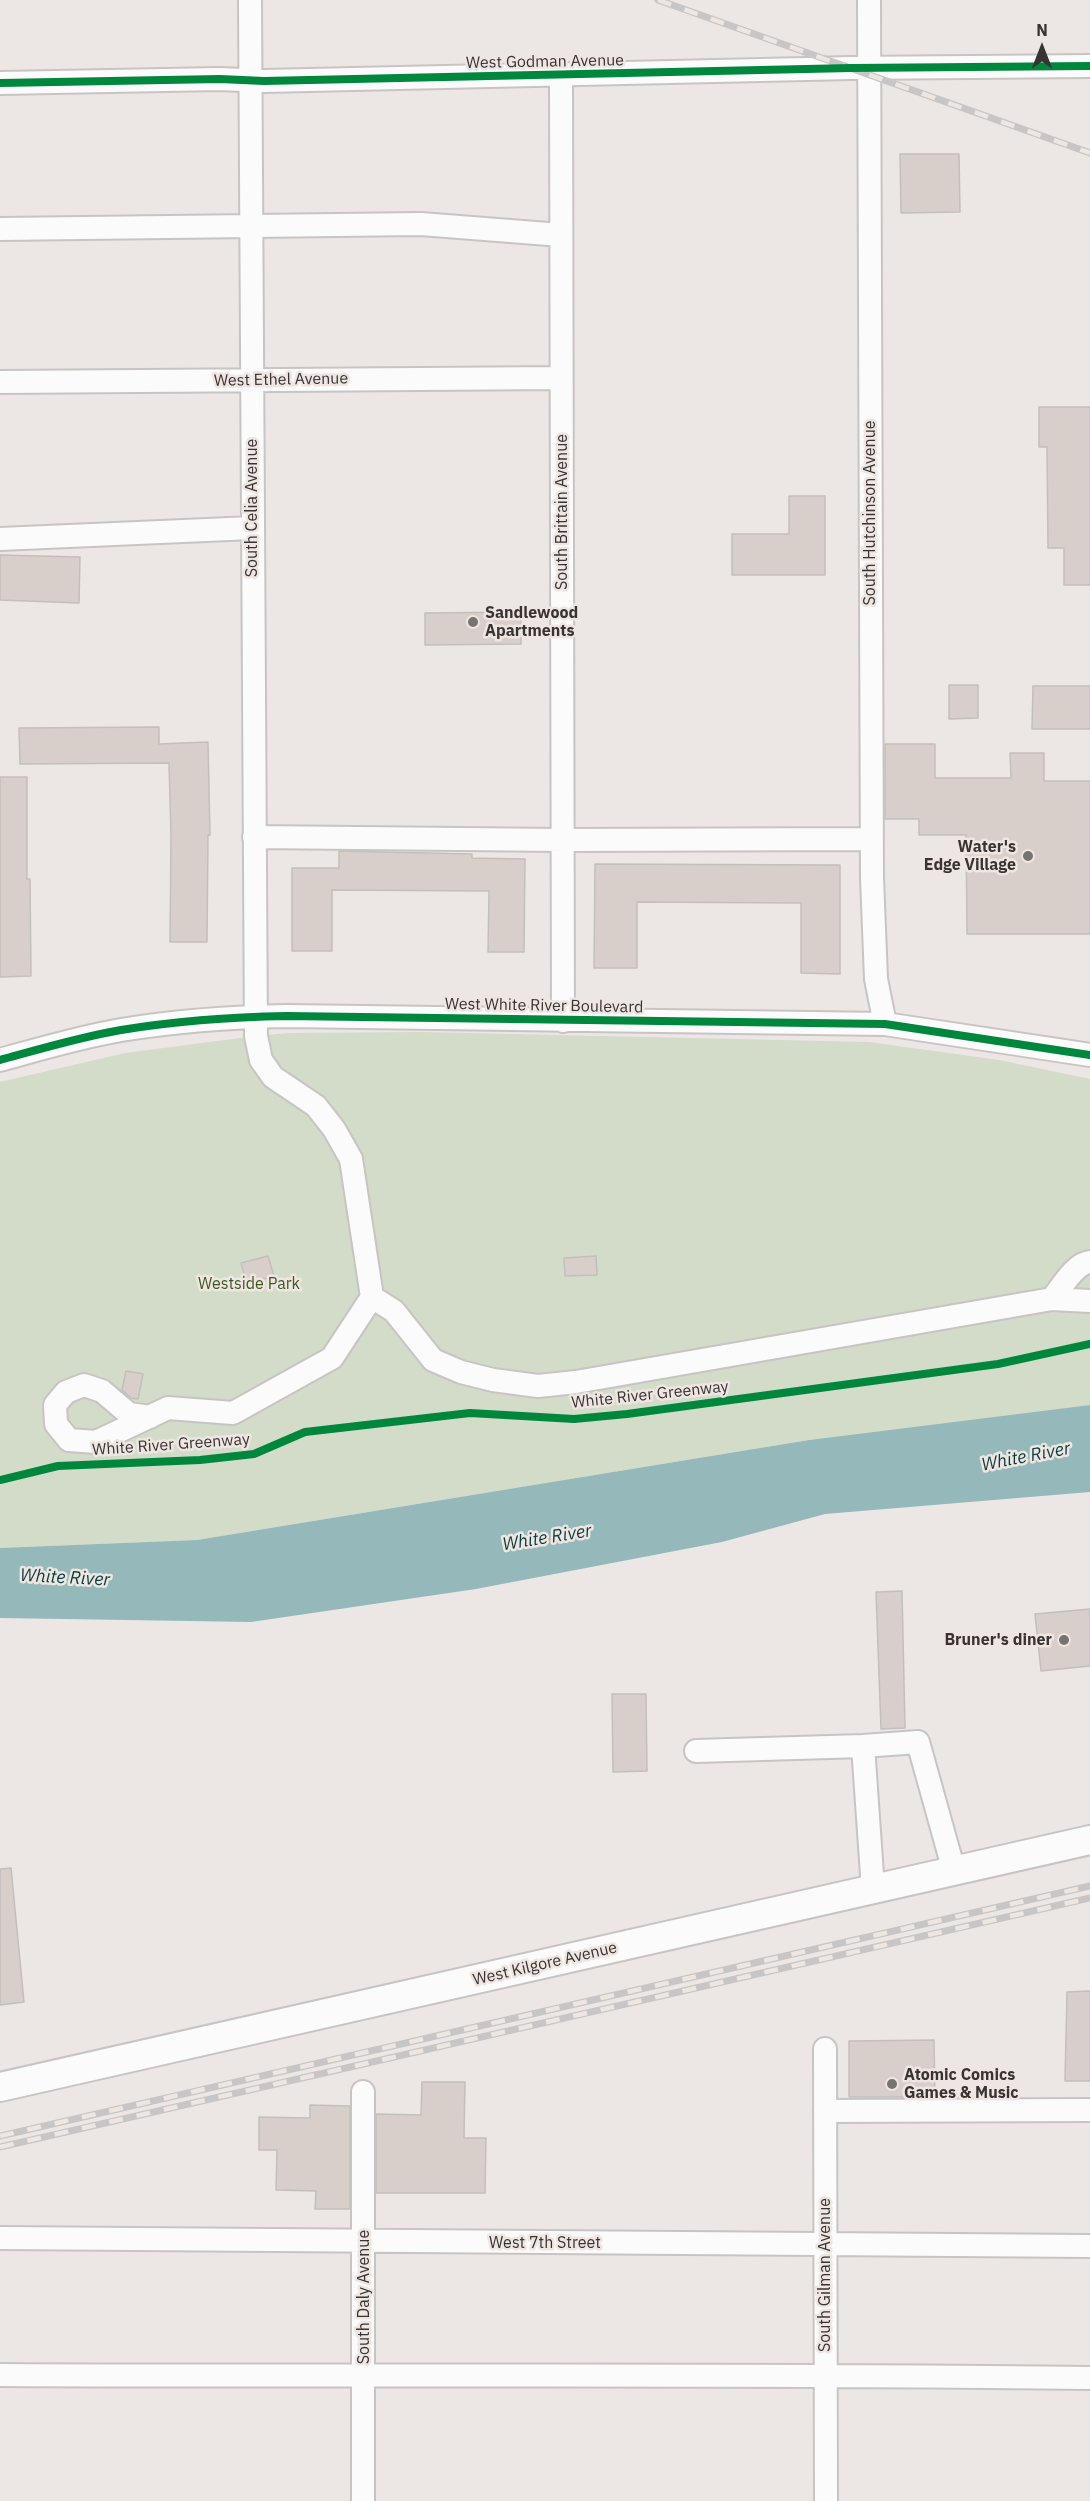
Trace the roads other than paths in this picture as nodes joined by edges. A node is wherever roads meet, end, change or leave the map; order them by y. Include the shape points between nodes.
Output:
1 (250, 0) edge
2 (869, 0) edge
3 (1090, 66) edge
4 (869, 68) junction
5 (561, 76) junction
6 (250, 80) junction
7 (0, 83) edge
8 (250, 227) junction
9 (0, 229) edge
10 (561, 235) junction
11 (561, 378) junction
12 (251, 381) junction
13 (0, 382) edge
14 (252, 528) junction
15 (0, 538) edge
16 (254, 837) junction
17 (871, 839) junction
18 (563, 840) junction
19 (254, 1017) junction
20 (563, 1021) junction
21 (885, 1024) junction
22 (1090, 1055) edge
23 (0, 1060) edge
24 (1090, 1262) edge
25 (372, 1298) junction
26 (1052, 1299) junction
27 (1090, 1301) edge
28 (150, 1417) dead end
29 (863, 1746) junction
30 (696, 1751) dead end
31 (1090, 1840) edge
32 (954, 1871) junction
33 (873, 1889) junction
34 (825, 2049) dead end
35 (0, 2087) edge
36 (363, 2092) dead end
37 (1090, 2110) edge
38 (825, 2111) junction
39 (0, 2238) edge
40 (364, 2242) junction
41 (826, 2245) junction
42 (1090, 2246) edge
43 (825, 2374) junction
44 (0, 2376) edge
45 (364, 2378) junction
46 (1090, 2378) edge
47 (363, 2501) edge
48 (826, 2501) edge

1 - 6 street, South Celia Avenue
2 - 4 street, South Hutchinson Avenue
3 - 4 street, West Godman Avenue
4 - 5 street, West Godman Avenue
4 - 17 street, South Hutchinson Avenue
5 - 6 street, West Godman Avenue
5 - 10 street, South Brittain Avenue
6 - 7 street, West Godman Avenue
6 - 8 street, South Celia Avenue
8 - 9 street
8 - 10 street via 421,224
8 - 12 street, South Celia Avenue
10 - 11 street, South Brittain Avenue
11 - 12 street, West Ethel Avenue
11 - 18 street, South Brittain Avenue
12 - 13 street, West Ethel Avenue
12 - 14 street, South Celia Avenue
14 - 15 street
14 - 16 street, South Celia Avenue
16 - 18 street
16 - 19 street, South Celia Avenue
17 - 18 street
17 - 21 street, South Hutchinson Avenue via 876,979
18 - 20 street, South Brittain Avenue
19 - 20 street, West White River Boulevard
19 - 23 street, West White River Boulevard via 119,1030
19 - 25 street, South Celia Avenue via 261,1060 273,1077 316,1106 351,1159
20 - 21 street, West White River Boulevard
21 - 22 street, West White River Boulevard
24 - 26 street via 1074,1272
25 - 26 street via 394,1311 433,1360 493,1380 538,1386
25 - 28 street via 332,1358 233,1413 168,1408
26 - 27 street
29 - 30 street
29 - 32 street via 918,1742
29 - 33 street
31 - 32 main road, West Kilgore Avenue
32 - 33 main road, West Kilgore Avenue
33 - 35 main road, West Kilgore Avenue
34 - 38 street, South Gilman Avenue
36 - 40 street, South Daly Avenue
37 - 38 street
38 - 41 street, South Gilman Avenue
39 - 40 street, West 7th Street
40 - 41 street, West 7th Street
40 - 45 street, South Daly Avenue
41 - 42 street, West 7th Street
41 - 43 street, South Gilman Avenue
43 - 45 street
43 - 46 street
43 - 48 street, South Gilman Avenue
44 - 45 street
45 - 47 street, South Daly Avenue

